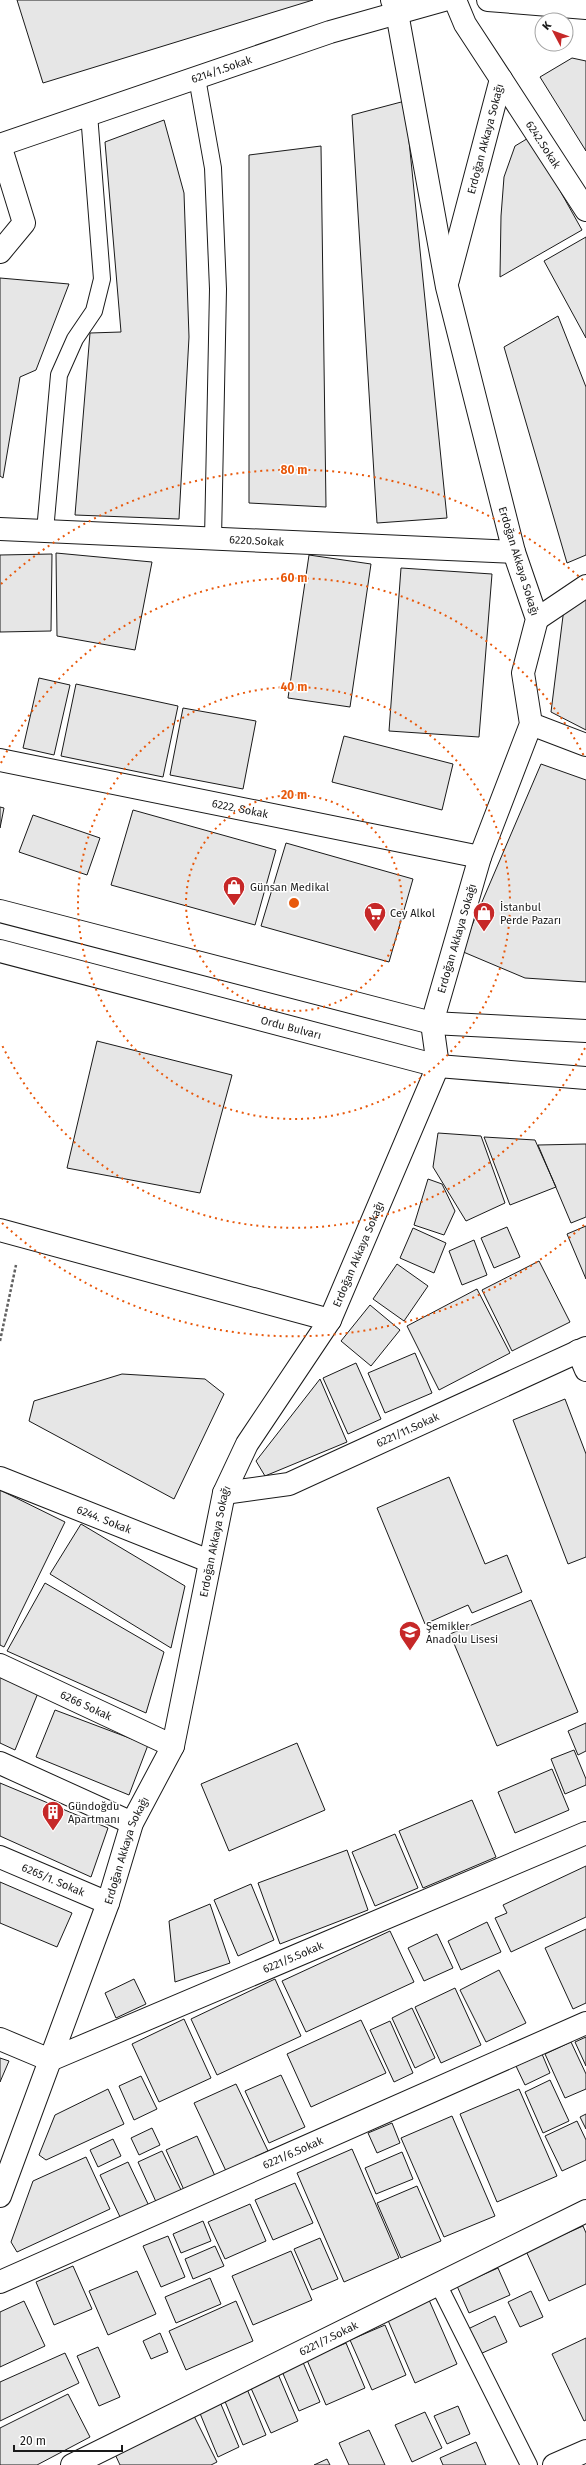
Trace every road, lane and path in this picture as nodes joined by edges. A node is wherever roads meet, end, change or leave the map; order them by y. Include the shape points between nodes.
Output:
1 (444, 0) edge
2 (455, 0) edge
3 (488, 0) edge
4 (395, 7) edge
5 (586, 8) edge
6 (197, 78) junction
7 (501, 79) junction
8 (89, 114) junction
9 (0, 145) edge
10 (586, 210) edge
11 (0, 252) edge
12 (446, 287) junction
13 (0, 529) edge
14 (45, 531) junction
15 (213, 538) junction
16 (514, 552) junction
17 (586, 586) edge
18 (537, 619) junction
19 (531, 724) junction
20 (586, 745) edge
21 (0, 760) edge
22 (480, 857) junction
23 (0, 911) edge
24 (0, 951) edge
25 (432, 1023) junction
26 (586, 1031) edge
27 (438, 1066) junction
28 (586, 1078) edge
29 (0, 1230) edge
30 (22, 1236) junction
31 (330, 1320) junction
32 (0, 1341) edge
33 (583, 1356) edge
34 (0, 1478) edge
35 (224, 1493) junction
36 (208, 1561) junction
37 (0, 1665) edge
38 (173, 1746) junction
39 (0, 1763) edge
40 (132, 1824) junction
41 (586, 1833) edge
42 (0, 1857) edge
43 (108, 1903) junction
44 (586, 2023) edge
45 (0, 2039) edge
46 (50, 2060) junction
47 (0, 2196) edge
48 (586, 2211) edge
49 (0, 2282) edge
50 (438, 2284) junction
51 (586, 2451) edge
52 (72, 2465) edge
53 (529, 2465) edge
54 (554, 2465) edge

1 - 4 street, 6214/1.Sokak
2 - 7 street, Erdoğan Akkaya Sokağı via 465,24
3 - 5 street
4 - 6 street, 6214/1.Sokak
4 - 12 street, Erdoğan Akkaya Sokağı
6 - 8 street, 6214/1.Sokak
6 - 15 lane via 213,168 218,289
7 - 10 street, 6242.Sokak
7 - 12 street, Erdoğan Akkaya Sokağı
8 - 9 street, 6214/1.Sokak
8 - 14 lane via 102,279 94,311 75,339 59,375
9 - 11 street via 24,223
12 - 16 street, Erdoğan Akkaya Sokağı
13 - 14 street, 6220.Sokak
14 - 15 street, 6220.Sokak
15 - 16 street, 6220.Sokak
16 - 18 street, Erdoğan Akkaya Sokağı
17 - 18 street
18 - 19 street, Erdoğan Akkaya Sokağı via 523,673
19 - 20 street
19 - 22 street, Erdoğan Akkaya Sokağı
21 - 22 street, 6222. Sokak
22 - 25 street, Erdoğan Akkaya Sokağı
23 - 25 street
24 - 27 street, Ordu Bulvarı
25 - 26 street
25 - 27 street, Erdoğan Akkaya Sokağı
27 - 28 street, Ordu Bulvarı
27 - 31 street, Erdoğan Akkaya Sokağı
29 - 30 street
30 - 31 street
30 - 32 path
31 - 35 street, Erdoğan Akkaya Sokağı via 247,1444
33 - 35 street, 6221/11.Sokak via 290,1484
34 - 36 street, 6244. Sokak
35 - 36 street, Erdoğan Akkaya Sokağı
36 - 38 street, Erdoğan Akkaya Sokağı
37 - 38 street, 6266 Sokak
38 - 40 street, Erdoğan Akkaya Sokağı
39 - 40 street
40 - 43 street, Erdoğan Akkaya Sokağı
41 - 46 street, 6221/5.Sokak
42 - 43 street, 6265/1. Sokak
43 - 46 street, Erdoğan Akkaya Sokağı
44 - 49 street, 6221/6.Sokak
45 - 46 street
46 - 47 street, Erdoğan Akkaya Sokağı
48 - 50 street, 6221/7.Sokak
50 - 52 street, 6221/7.Sokak
50 - 53 lane
51 - 54 street

